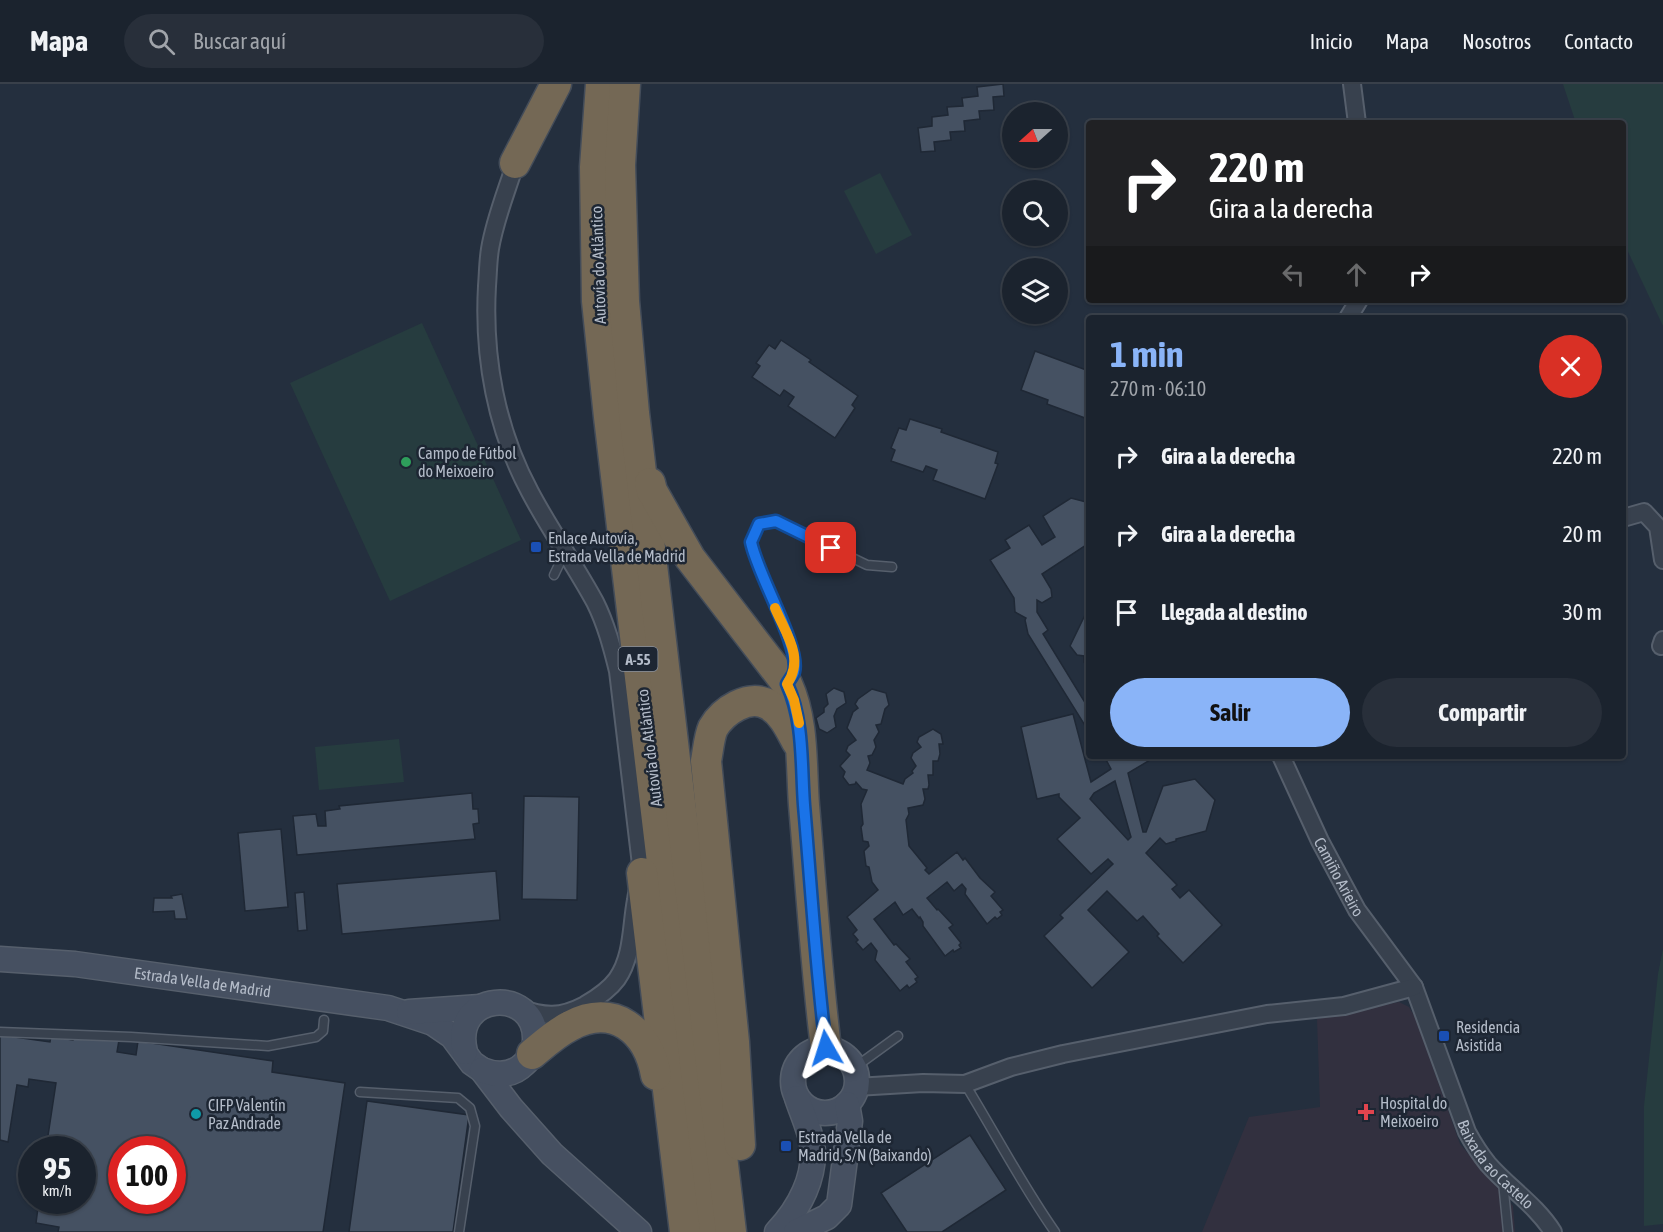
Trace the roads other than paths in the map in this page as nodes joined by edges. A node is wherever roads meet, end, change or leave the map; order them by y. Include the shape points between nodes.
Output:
1 (545, 84) edge
2 (556, 84) edge
3 (601, 84) edge
4 (625, 84) edge
5 (1352, 84) edge
6 (1357, 120) edge
7 (515, 163) junction
8 (634, 413) junction
9 (1626, 517) edge
10 (566, 552) junction
11 (1663, 560) edge
12 (892, 567) dead end
13 (554, 575) dead end
14 (787, 684) junction
15 (800, 747) junction
16 (1282, 759) edge
17 (642, 873) junction
18 (0, 959) edge
19 (1414, 987) junction
20 (480, 1007) junction
21 (518, 1007) junction
22 (404, 1012) junction
23 (324, 1020) dead end
24 (0, 1032) edge
25 (898, 1036) dead end
26 (826, 1048) junction
27 (465, 1052) junction
28 (529, 1058) junction
29 (482, 1070) junction
30 (965, 1084) junction
31 (853, 1086) junction
32 (360, 1092) dead end
33 (797, 1098) junction
34 (526, 1124) junction
35 (673, 1132) junction
36 (812, 1143) junction
37 (1503, 1179) junction
38 (839, 1205) junction
39 (800, 1231) edge
40 (459, 1232) edge
41 (639, 1232) edge
42 (685, 1232) edge
43 (706, 1232) edge
44 (731, 1232) edge
45 (748, 1232) edge
46 (777, 1232) edge
47 (831, 1232) edge
48 (1055, 1232) edge
49 (1508, 1232) edge
50 (1553, 1232) edge

1 - 7 street
2 - 7 highway
3 - 43 highway, Autovía do Atlántico / A-55 via 595,167 597,301
4 - 8 highway, Autovía do Atlántico / A-55 via 620,165 624,301
5 - 6 street
7 - 10 street via 489,250 488,359 510,450
8 - 14 highway via 652,491 690,558
8 - 44 highway, Autovía do Atlántico / A-55
9 - 11 street via 1644,512 1658,527
10 - 13 lane
10 - 17 street via 596,604 618,671
12 - 14 lane via 867,565 776,521 759,524 751,542 753,553 794,651 794,673
14 - 15 highway via 796,711
15 - 26 highway
15 - 45 highway via 786,720 768,704 754,701 724,714 712,730 706,761
16 - 19 street, Camiño Arieiro via 1352,901
17 - 21 street via 630,949 617,979 599,997 572,1011 550,1016
17 - 35 highway
18 - 22 main road, Estrada Vella de Madrid via 75,964
19 - 30 street via 1344,1006 1267,1014 1063,1054
19 - 37 street, Baixada ao Castelo via 1467,1132
20 - 21 main road, Estrada Vella de Madrid via 499,1002
20 - 22 main road, Estrada Vella de Madrid
20 - 27 main road via 466,1022
21 - 28 main road via 535,1033
22 - 27 main road, Estrada Vella de Madrid via 433,1023 452,1036
23 - 24 lane via 316,1037 268,1046
25 - 31 lane
26 - 31 main road via 843,1054
26 - 33 main road via 816,1049 799,1060 792,1079
27 - 29 main road, Estrada Vella de Madrid
28 - 29 main road via 516,1071 505,1074
28 - 34 main road via 522,1080
28 - 35 highway via 569,1026 602,1017 623,1022 646,1044 653,1058 661,1101
29 - 34 main road, Estrada Vella de Madrid
30 - 31 street
30 - 48 lane
31 - 33 main road via 831,1112 812,1110
31 - 38 main road
32 - 40 lane via 458,1098 470,1108 475,1126
33 - 36 main road
34 - 41 main road, Estrada Vella de Madrid via 552,1154
35 - 42 highway
36 - 39 main road via 822,1160 822,1182
36 - 46 main road via 812,1174 794,1214
37 - 49 lane
37 - 50 street, Baixada ao Castelo via 1538,1211
38 - 39 main road
38 - 47 street

